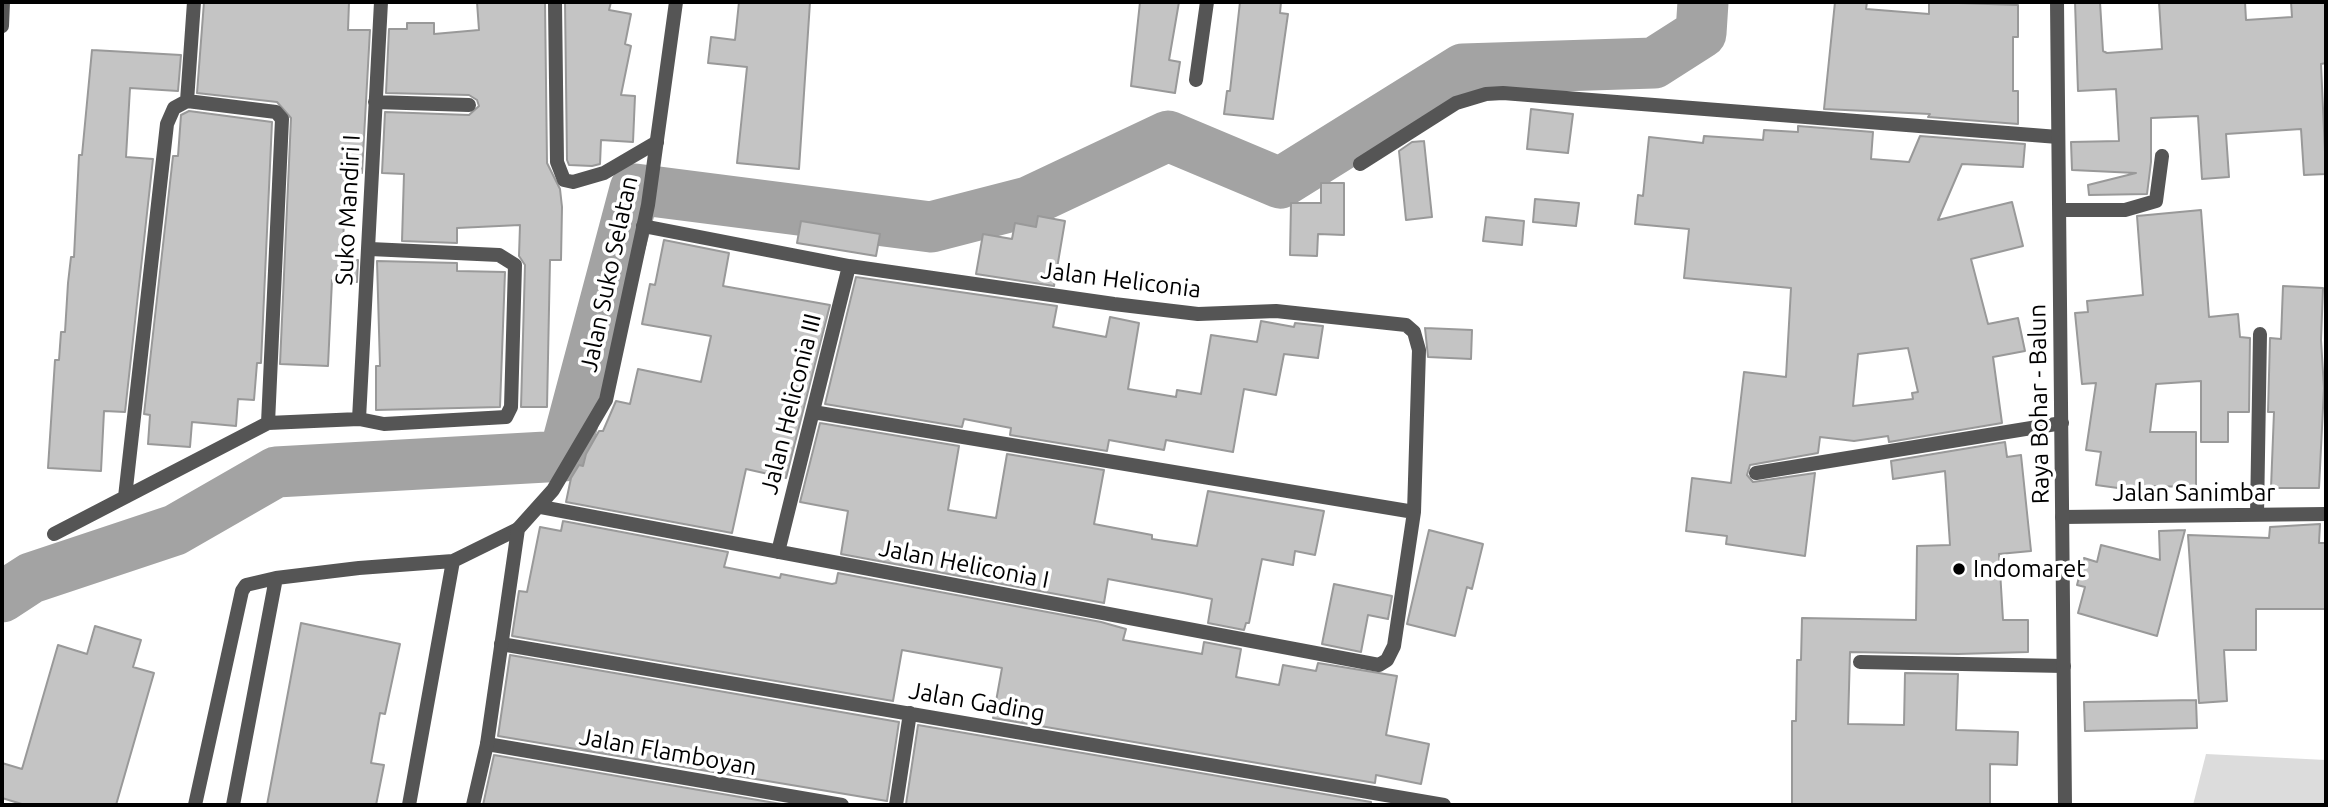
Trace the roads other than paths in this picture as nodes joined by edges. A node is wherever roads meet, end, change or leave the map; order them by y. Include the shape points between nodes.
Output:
1 (3, 2) edge
2 (194, 2) edge
3 (381, 2) edge
4 (555, 2) edge
5 (676, 2) edge
6 (1207, 2) edge
7 (2057, 2) edge
8 (2, 26) edge
9 (1196, 80) dead end
10 (187, 101) junction
11 (375, 102) junction
12 (469, 105) dead end
13 (2059, 137) junction
14 (657, 142) junction
15 (2162, 156) dead end
16 (1360, 164) dead end
17 (2060, 210) junction
18 (643, 226) junction
19 (370, 249) junction
20 (849, 266) junction
21 (2260, 334) dead end
22 (813, 412) junction
23 (359, 419) junction
24 (268, 423) junction
25 (2062, 423) junction
26 (1756, 473) dead end
27 (125, 497) junction
28 (541, 507) junction
29 (1414, 512) junction
30 (2326, 514) edge
31 (2257, 515) junction
32 (2062, 517) junction
33 (518, 529) junction
34 (54, 534) dead end
35 (778, 552) junction
36 (453, 561) junction
37 (276, 578) junction
38 (501, 643) junction
39 (1860, 662) dead end
40 (2064, 666) junction
41 (909, 713) junction
42 (487, 744) junction
43 (776, 800) edge
44 (195, 805) edge
45 (233, 805) edge
46 (409, 805) edge
47 (473, 805) edge
48 (842, 805) edge
49 (896, 805) edge
50 (1444, 805) edge
51 (2065, 805) edge

1 - 8 street
2 - 10 street
3 - 11 street, Suko Mandiri I
4 - 14 street via 557,162 564,180 604,173
5 - 14 street, Jalan Suko Selatan
6 - 9 street
7 - 13 street, Raya Bohar - Balun
10 - 24 street via 276,112 282,119
10 - 27 street via 174,108 167,124
11 - 12 street
11 - 19 street, Suko Mandiri I
13 - 16 street via 1503,93 1456,103
13 - 17 street, Raya Bohar - Balun
14 - 18 street, Jalan Suko Selatan
15 - 17 street via 2156,201 2125,210
17 - 25 street, Raya Bohar - Balun
18 - 20 street, Jalan Heliconia
18 - 28 street, Jalan Suko Selatan via 606,400
19 - 23 street, Suko Mandiri I
19 - 23 street via 499,255 515,265 511,407 510,413 500,418 384,424
20 - 22 street, Jalan Heliconia III
20 - 29 street, Jalan Heliconia via 1186,312 1276,311 1406,325 1414,332 1419,350
21 - 31 street
22 - 29 street
22 - 35 street, Jalan Heliconia III
23 - 24 street
24 - 27 street
25 - 26 street
25 - 32 street, Raya Bohar - Balun
27 - 34 street
28 - 33 street, Jalan Suko Selatan
28 - 35 street, Jalan Heliconia I
29 - 35 street, Jalan Heliconia I via 1394,646 1387,660 1378,665
30 - 31 street, Jalan Sanimbar
31 - 32 street, Jalan Sanimbar
32 - 40 street, Raya Bohar - Balun
33 - 36 street, Jalan Suko Selatan
33 - 38 street
36 - 37 street
36 - 46 street
37 - 44 street via 253,582 242,591
37 - 45 street
38 - 41 street, Jalan Gading
38 - 42 street
39 - 40 street
40 - 51 street, Raya Bohar - Balun
41 - 49 street
41 - 50 street, Jalan Gading
42 - 43 street, Jalan Flamboyan
42 - 47 street
43 - 48 street, Jalan Flamboyan

